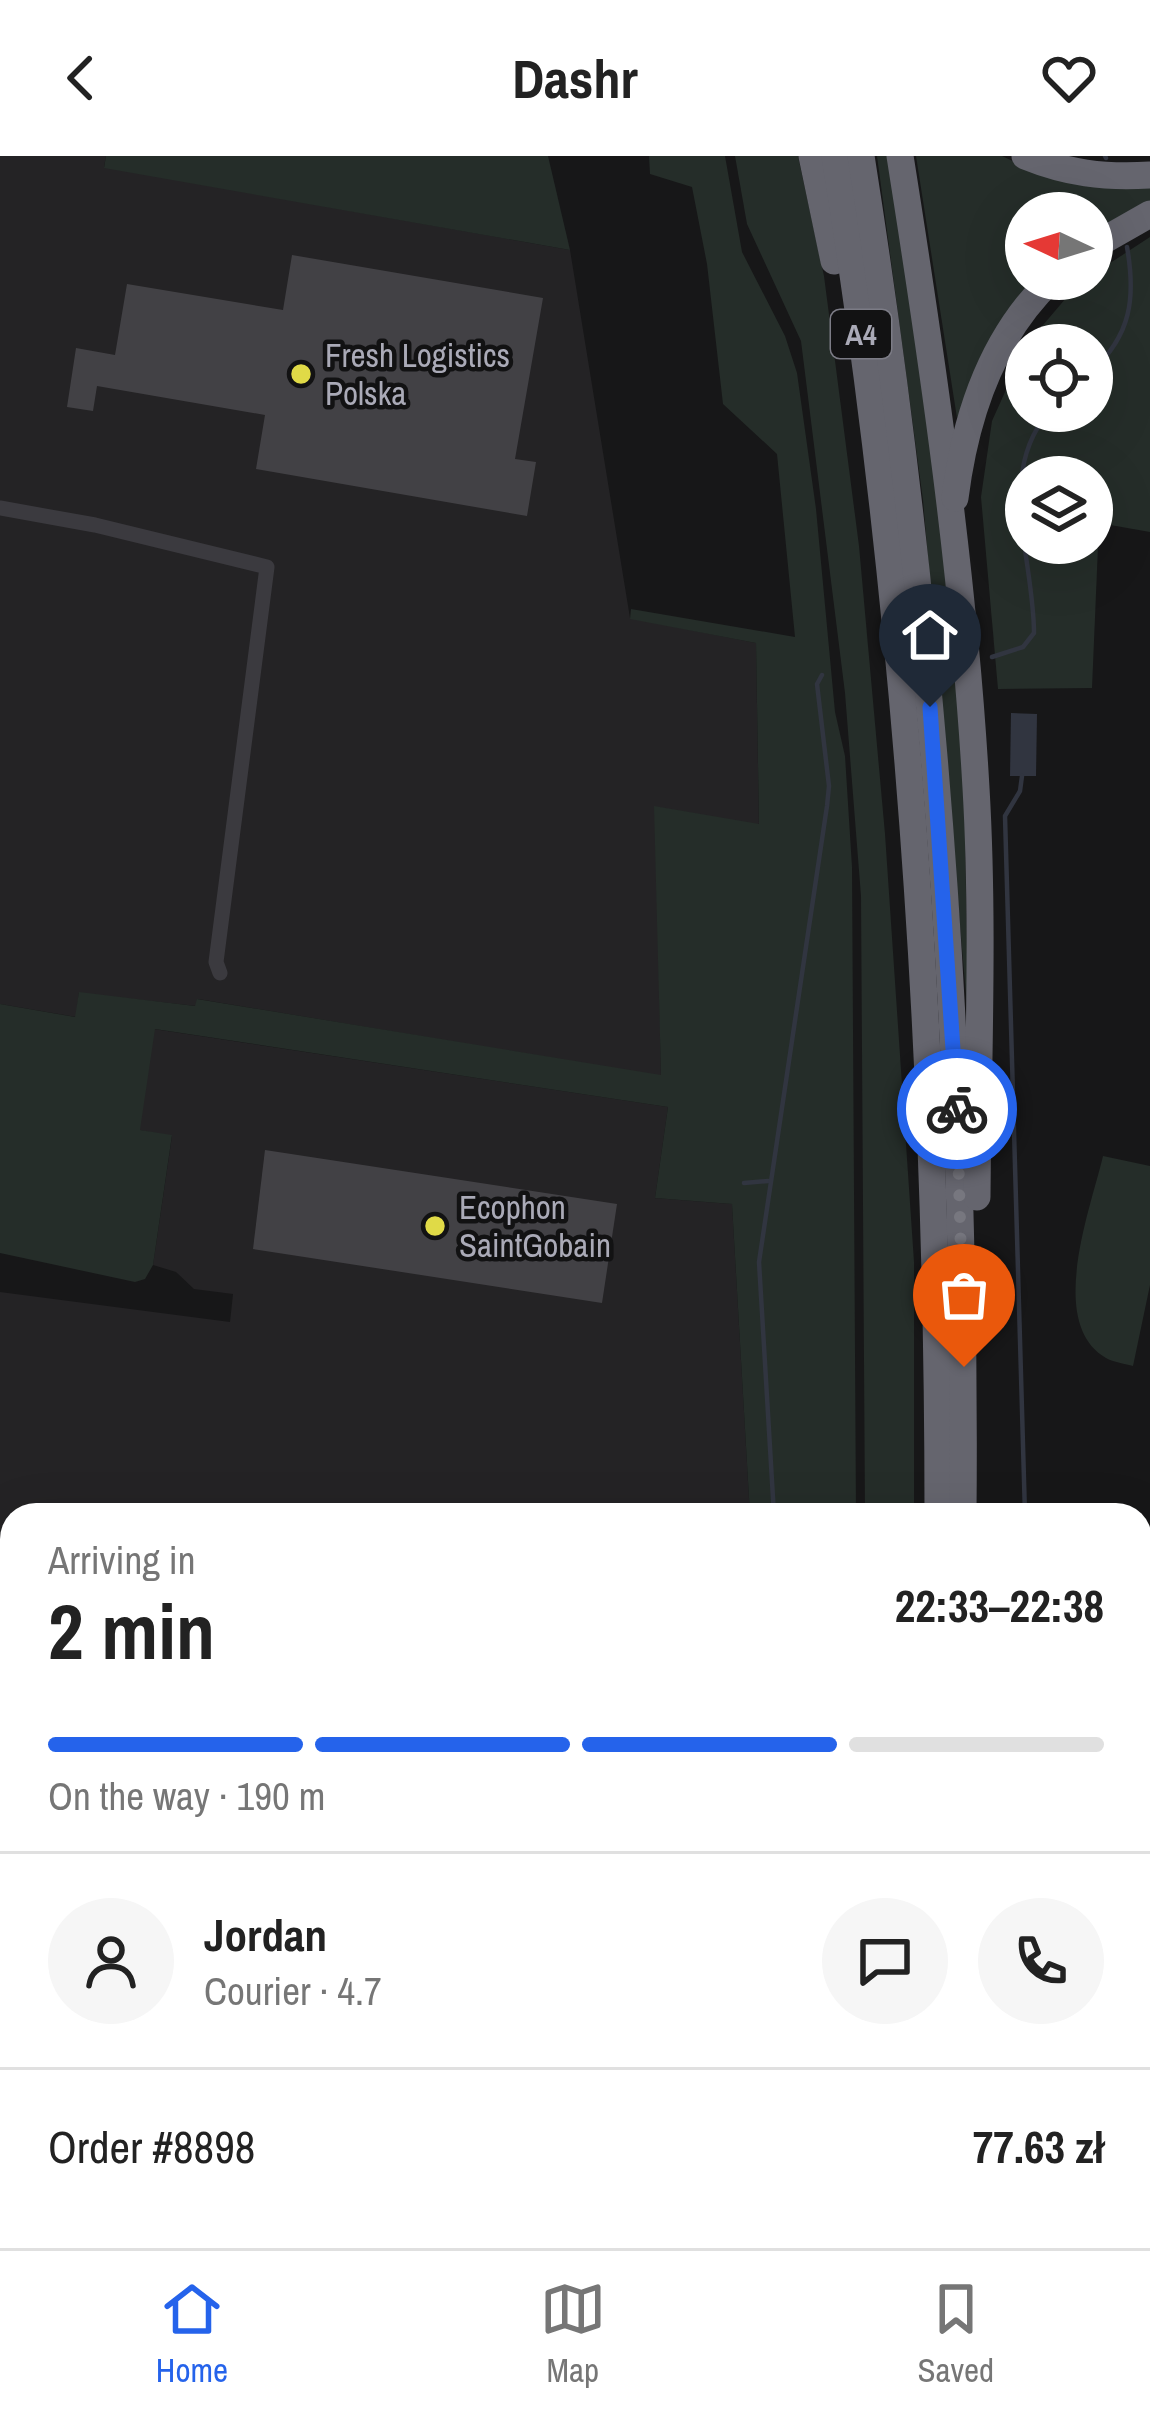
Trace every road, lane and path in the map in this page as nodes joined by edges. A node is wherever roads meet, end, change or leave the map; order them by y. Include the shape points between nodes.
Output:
1 (812, 156) edge
2 (835, 156) edge
3 (861, 156) edge
4 (900, 156) edge
5 (1024, 156) edge
6 (1150, 175) edge
7 (1150, 214) edge
8 (1113, 235) edge
9 (1034, 300) edge
10 (0, 508) edge
11 (884, 512) junction
12 (951, 538) junction
13 (220, 973) dead end
14 (963, 1329) junction
15 (938, 1503) edge
16 (963, 1503) edge

1 - 11 highway
2 - 11 highway, A4
3 - 14 highway, A4 via 930,707
4 - 12 highway
5 - 6 highway via 1065,171
7 - 8 highway
9 - 12 highway via 984,377 964,441
10 - 13 street via 267,567 234,797
11 - 15 highway, A4 via 926,1013
12 - 14 highway via 980,881 977,1238
14 - 16 highway, A4

